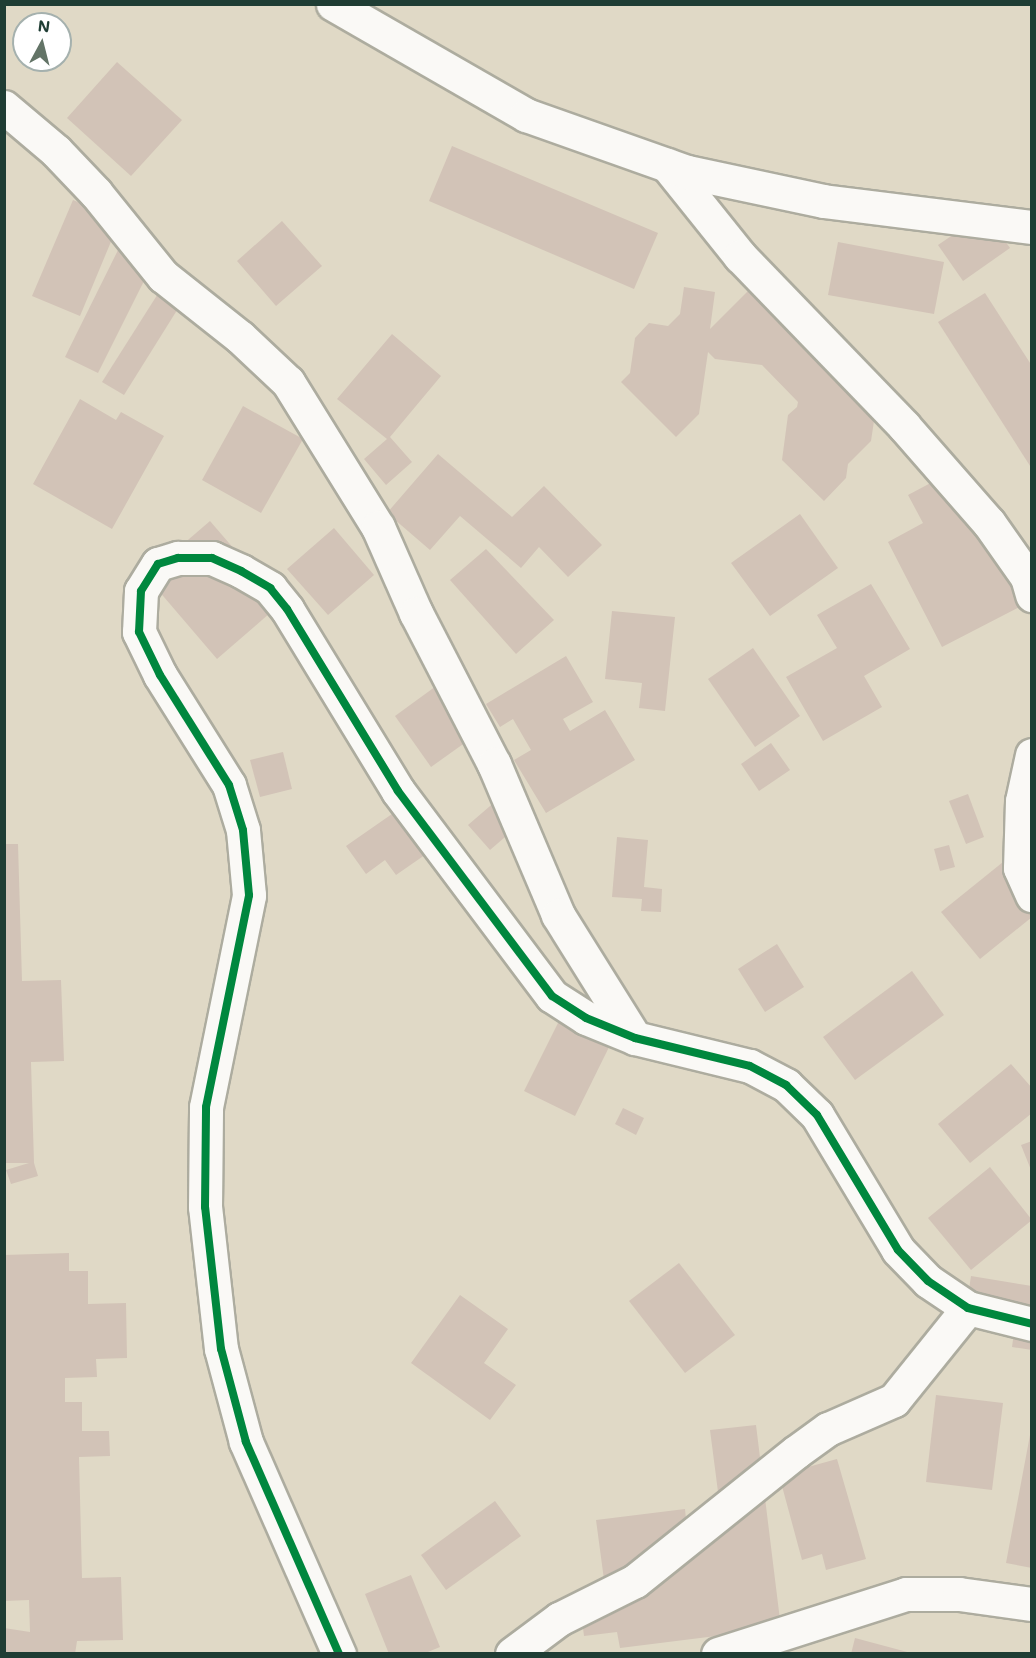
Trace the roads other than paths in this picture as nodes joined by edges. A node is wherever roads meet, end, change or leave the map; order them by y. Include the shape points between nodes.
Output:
1 (333, 4) edge
2 (4, 108) edge
3 (667, 165) junction
4 (1032, 227) edge
5 (1032, 595) edge
6 (1032, 755) edge
7 (1032, 895) edge
8 (635, 1038) junction
9 (968, 1308) junction
10 (1032, 1324) edge
11 (1032, 1604) edge
12 (339, 1653) edge
13 (514, 1653) edge
14 (718, 1653) edge

1 - 3 street via 526,115
2 - 8 street via 56,151 96,193 163,276 240,336 288,382 378,527 416,613 494,764 558,915
3 - 4 street via 823,201
3 - 5 street via 740,256 904,426 989,523 1026,577
6 - 7 street via 1022,801 1020,868
8 - 9 street via 750,1066 786,1085 817,1115 898,1250 928,1281
8 - 12 street via 586,1018 552,996 398,791 287,609 270,588 212,558 178,558 158,564 141,591 140,632 160,675 229,784 243,830 249,895 206,1107 205,1207 221,1349 246,1442
9 - 10 street
9 - 13 street via 894,1400 828,1429 635,1581 559,1619
11 - 14 street via 959,1594 906,1594

